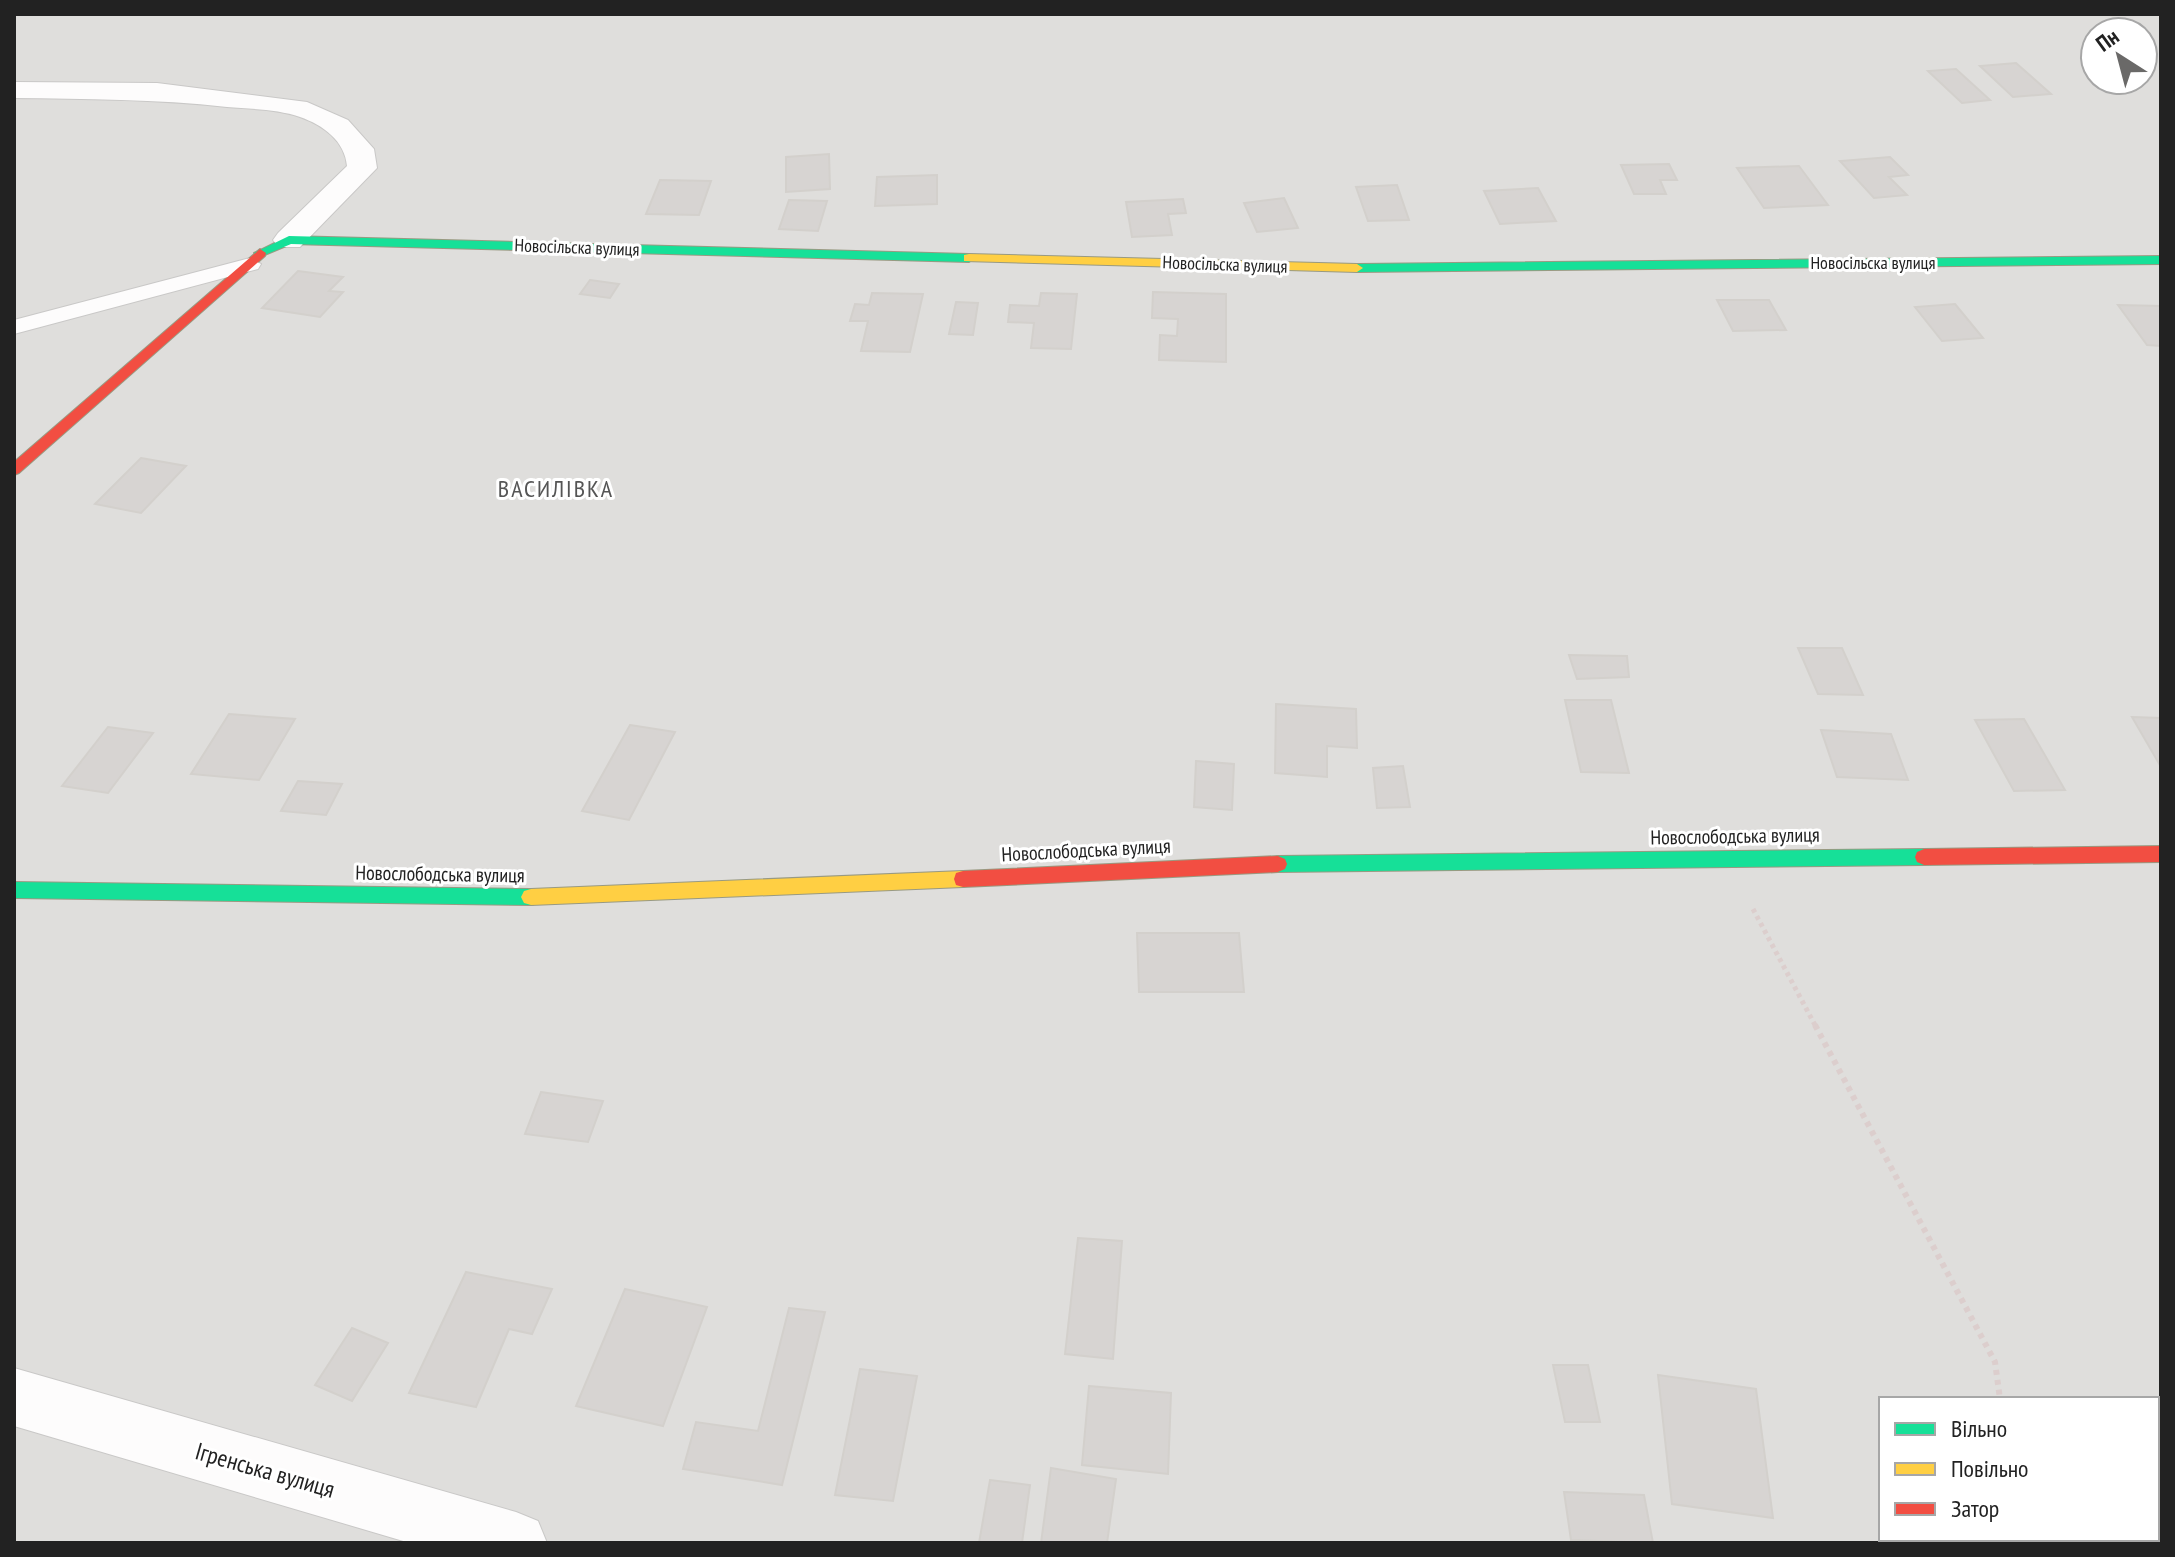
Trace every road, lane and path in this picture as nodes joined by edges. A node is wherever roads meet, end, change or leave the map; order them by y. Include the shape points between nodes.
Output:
1 (14, 90) edge
2 (289, 240) junction
3 (2161, 260) edge
4 (250, 264) junction
5 (14, 327) edge
6 (14, 470) edge
7 (2161, 854) edge
8 (1726, 858) junction
9 (14, 890) edge
10 (14, 1397) edge
11 (2000, 1397) edge
12 (516, 1543) edge

1 - 2 street via 157,91 261,102 307,110 338,126 360,149 362,168
2 - 3 street, Новосільска вулиця via 1364,268
2 - 4 street via 265,248
4 - 5 lane
4 - 6 street
7 - 8 street, Новослободська вулиця
8 - 9 street, Новослободська вулиця via 1237,864 534,897
8 - 11 path via 1995,1362
10 - 12 street, Ігренська вулиця

